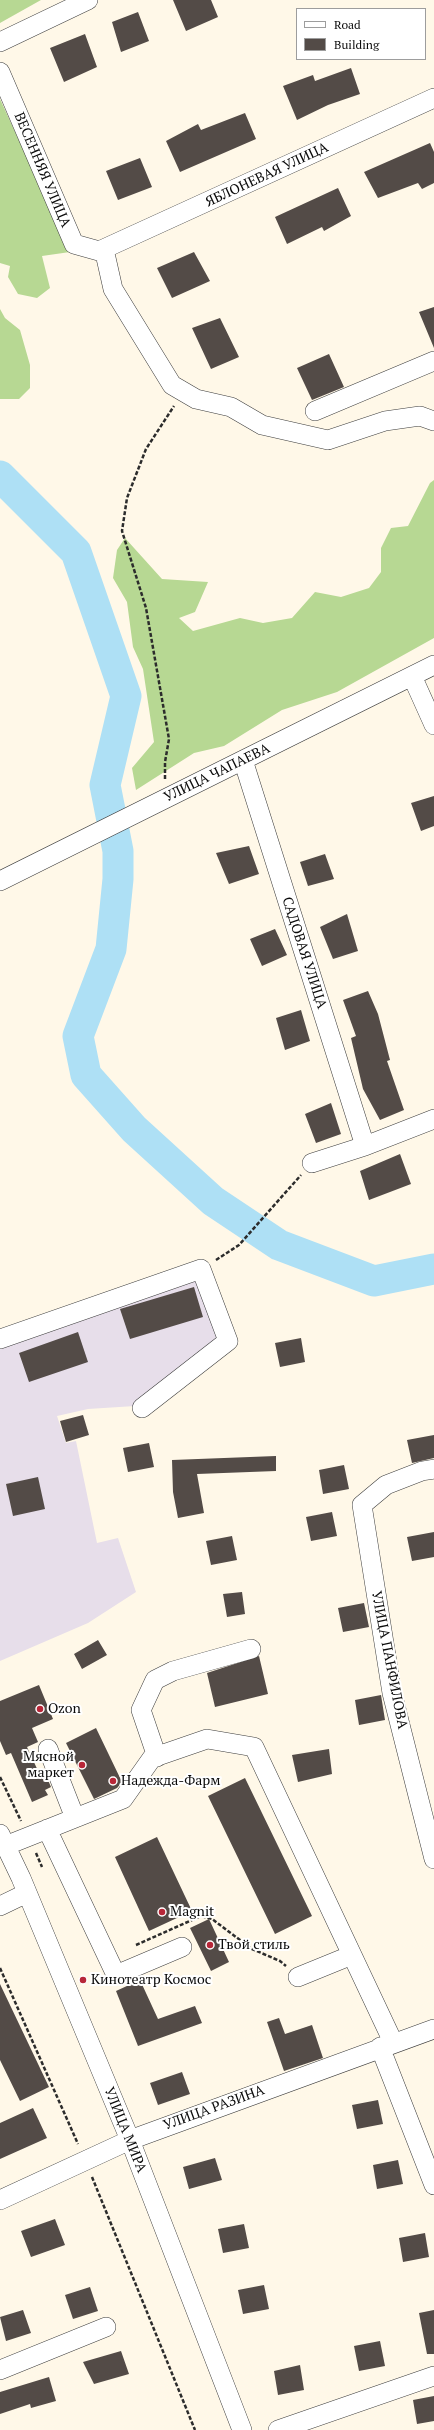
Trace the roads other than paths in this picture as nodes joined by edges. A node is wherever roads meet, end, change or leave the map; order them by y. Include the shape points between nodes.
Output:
1 (88, 0) edge
2 (0, 42) edge
3 (0, 72) edge
4 (434, 98) edge
5 (102, 250) junction
6 (434, 361) edge
7 (315, 411) dead end
8 (434, 421) edge
9 (434, 665) edge
10 (412, 676) junction
11 (434, 725) edge
12 (243, 760) junction
13 (0, 881) edge
14 (434, 1119) edge
15 (365, 1146) junction
16 (312, 1163) road end
17 (0, 1339) edge
18 (142, 1408) dead end
19 (434, 1469) edge
20 (251, 1649) dead end
21 (48, 1750) dead end
22 (156, 1757) junction
23 (75, 1818) junction
24 (47, 1829) junction
25 (3, 1840) edge
26 (434, 1859) edge
27 (27, 1894) junction
28 (0, 1906) edge
29 (182, 1947) dead end
30 (352, 1955) junction
31 (298, 1977) road end
32 (434, 2029) edge
33 (387, 2045) junction
34 (130, 2140) junction
35 (434, 2185) edge
36 (0, 2200) edge
37 (106, 2328) dead end
38 (0, 2370) edge
39 (434, 2376) edge
40 (242, 2430) edge
41 (278, 2430) edge

1 - 2 street
3 - 5 street, ВЕСЕННЯЯ УЛИЦА via 74,244
4 - 5 street, ЯБЛОНЕВАЯ УЛИЦА
5 - 8 street via 113,289 172,385 196,399 232,407 262,425 328,440 385,421 420,416
6 - 7 street
9 - 10 street, УЛИЦА ЧАПАЕВА
10 - 11 street
10 - 12 street, УЛИЦА ЧАПАЕВА
12 - 13 street, УЛИЦА ЧАПАЕВА
12 - 15 street, САДОВАЯ УЛИЦА
14 - 15 street
15 - 16 street
17 - 18 street via 201,1269 228,1341
19 - 26 street, УЛИЦА ПАНФИЛОВА via 386,1485 362,1505 392,1693
20 - 22 street via 173,1671 155,1680 141,1710
21 - 23 street
22 - 23 street via 152,1758 122,1799
22 - 30 street via 207,1739 254,1747
23 - 24 street
24 - 25 street
24 - 29 street via 116,1976
25 - 27 street, УЛИЦА МИРА
27 - 28 street
27 - 34 street, УЛИЦА МИРА
30 - 31 street
30 - 33 street
32 - 33 street, УЛИЦА РАЗИНА
33 - 34 street, УЛИЦА РАЗИНА
33 - 35 street
34 - 36 street, УЛИЦА РАЗИНА
34 - 40 street, УЛИЦА МИРА
37 - 38 street
39 - 41 street

